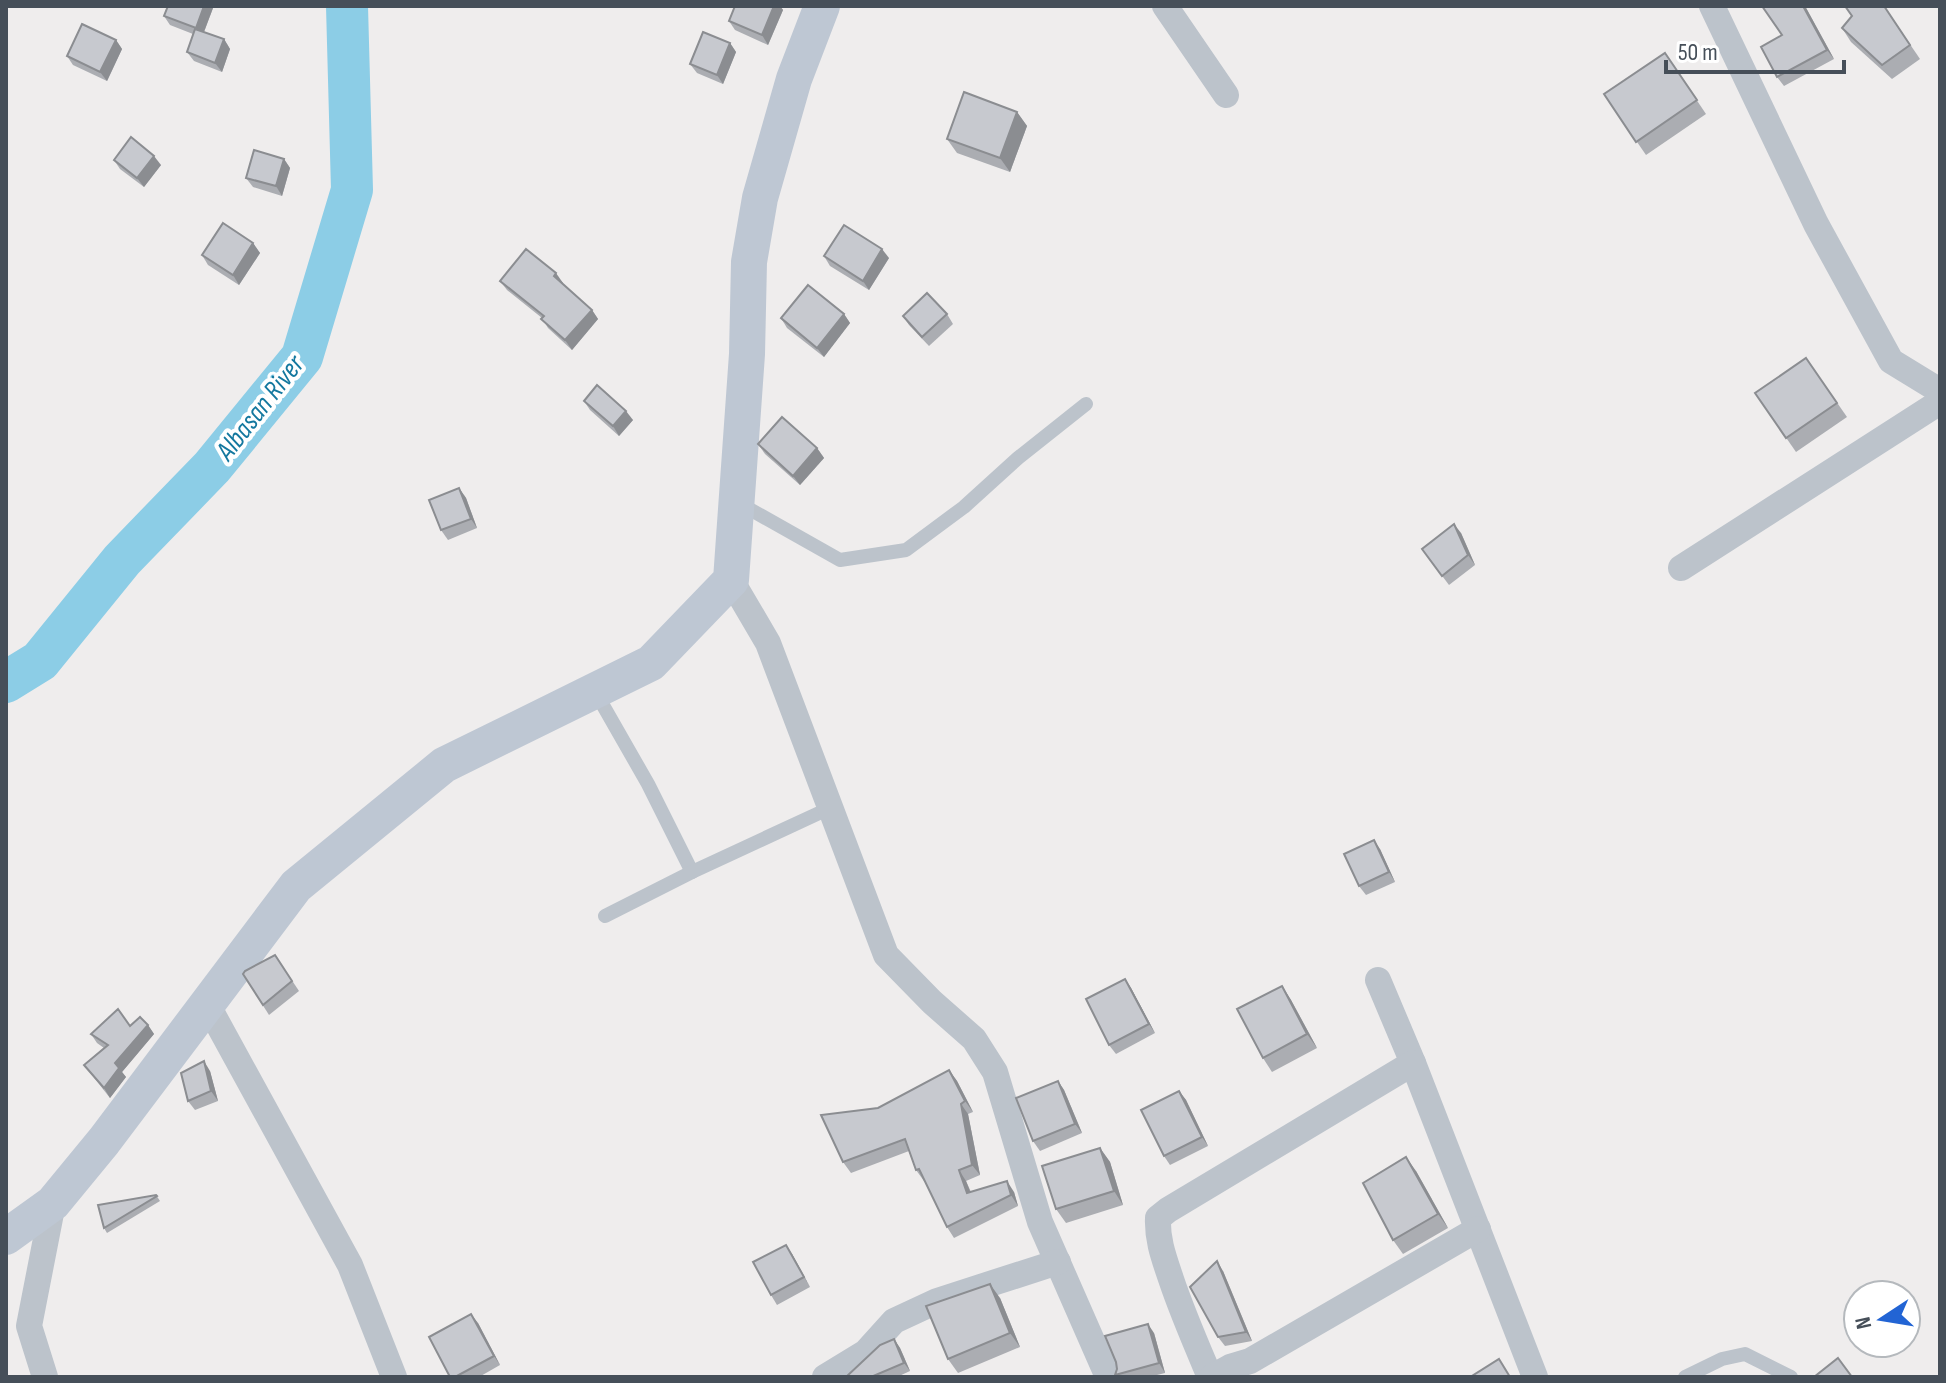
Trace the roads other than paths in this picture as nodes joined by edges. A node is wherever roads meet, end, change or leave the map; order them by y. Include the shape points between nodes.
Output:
1 (822, 6) edge
2 (1165, 6) edge
3 (1712, 6) edge
4 (1226, 95) dead end
5 (1940, 391) edge
6 (1940, 402) edge
7 (1086, 404) dead end
8 (737, 502) junction
9 (1681, 568) dead end
10 (731, 580) junction
11 (595, 691) junction
12 (830, 808) junction
13 (692, 872) junction
14 (605, 916) dead end
15 (1378, 980) dead end
16 (207, 1004) junction
17 (1413, 1063) junction
18 (53, 1203) junction
19 (1478, 1229) junction
20 (6, 1237) edge
21 (1058, 1262) junction
22 (1256, 1369) edge
23 (45, 1377) edge
24 (394, 1377) edge
25 (825, 1377) edge
26 (1108, 1377) edge
27 (1211, 1377) edge
28 (1535, 1377) edge
29 (1685, 1377) edge
30 (1791, 1377) edge

1 - 8 street via 794,79 755,224
2 - 4 street
3 - 5 street via 1816,224 1891,361
6 - 9 street
7 - 8 lane via 906,550 840,560
8 - 10 street
10 - 11 street via 651,663
10 - 12 street via 768,643
11 - 13 lane
11 - 16 street via 444,765 296,886
12 - 13 lane
12 - 21 street via 886,955 974,1039 995,1072 1040,1222
13 - 14 lane
15 - 17 street
16 - 18 street
16 - 24 street via 350,1265
17 - 19 street
17 - 27 street via 1158,1218 1159,1245
18 - 20 street
18 - 23 street via 29,1326
19 - 22 street
19 - 28 street
21 - 25 street via 937,1301 894,1321 866,1352
21 - 26 street
22 - 27 street via 1230,1367
29 - 30 lane via 1745,1354

